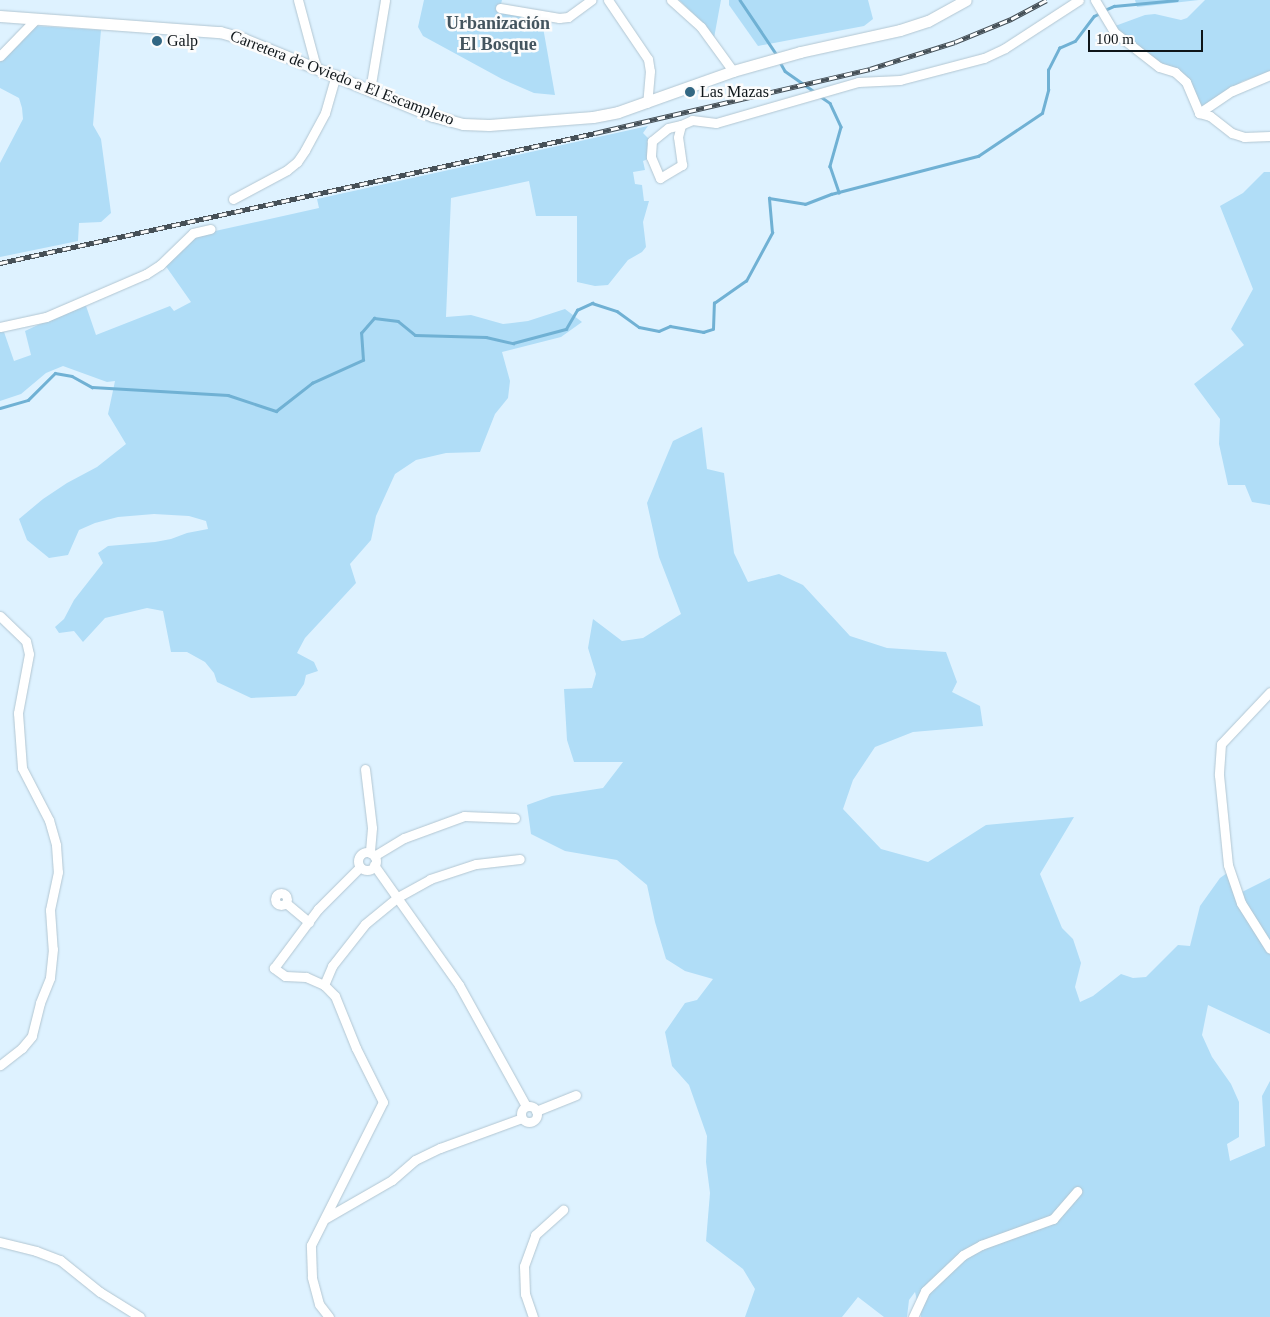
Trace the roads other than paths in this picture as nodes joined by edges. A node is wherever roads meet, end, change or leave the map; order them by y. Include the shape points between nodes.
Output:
1 (298, 0) edge
2 (385, 0) edge
3 (591, 0) edge
4 (608, 0) edge
5 (671, 0) edge
6 (966, 0) edge
7 (1079, 0) edge
8 (1096, 3) edge
9 (500, 8) dead end
10 (0, 16) edge
11 (37, 18) junction
12 (0, 56) edge
13 (316, 67) junction
14 (733, 71) junction
15 (336, 75) junction
16 (1270, 75) edge
17 (370, 90) junction
18 (647, 103) junction
19 (1199, 112) junction
20 (681, 125) junction
21 (1270, 136) edge
22 (234, 199) dead end
23 (211, 229) dead end
24 (0, 327) edge
25 (0, 616) edge
26 (1270, 692) edge
27 (365, 769) dead end
28 (515, 818) dead end
29 (372, 854) junction
30 (520, 860) dead end
31 (374, 866) junction
32 (360, 867) junction
33 (398, 897) junction
34 (286, 903) dead end
35 (309, 922) junction
36 (1270, 949) edge
37 (324, 985) junction
38 (0, 1065) edge
39 (576, 1094) dead end
40 (526, 1106) junction
41 (536, 1111) junction
42 (522, 1118) junction
43 (1077, 1191) dead end
44 (563, 1210) dead end
45 (326, 1218) junction
46 (0, 1242) edge
47 (140, 1317) edge
48 (329, 1317) edge
49 (534, 1317) edge
50 (913, 1317) edge

1 - 13 street
2 - 17 street
3 - 9 street via 568,17 559,18
4 - 18 street via 648,59
5 - 14 street via 701,27
6 - 14 street, Carretera de Oviedo a El Escamplero via 928,21 900,30
7 - 20 street via 984,58 900,80 858,82 716,123 692,120
8 - 19 street via 1114,32 1159,67 1175,72 1186,82
10 - 11 street, Carretera de Oviedo a El Escamplero
11 - 12 street
11 - 13 street, Carretera de Oviedo a El Escamplero via 220,32 244,38
13 - 15 street, Carretera de Oviedo a El Escamplero
14 - 18 street, Carretera de Oviedo a El Escamplero
15 - 17 street, Carretera de Oviedo a El Escamplero
15 - 22 street via 325,113 296,162
16 - 19 street via 1232,91
17 - 18 street, Carretera de Oviedo a El Escamplero via 433,116 463,124 593,117
19 - 21 street via 1210,116 1232,133
20 - 20 street via 678,136 682,165 660,178 651,156 652,141 668,128
23 - 24 street via 193,233 146,274 46,317
25 - 38 street via 26,641 29,654 18,713 22,768 49,820 56,845 58,872 50,910 53,949 50,978 32,1036
26 - 36 street via 1221,744 1219,776 1228,866 1241,903
27 - 29 street
28 - 29 street via 464,816 404,838
29 - 31 street
29 - 32 street via 359,856
30 - 33 street via 476,864 430,879
31 - 32 street via 368,870
31 - 33 street
32 - 35 street
33 - 37 street via 365,924 332,966
33 - 40 street via 459,985
34 - 35 street
35 - 37 street via 274,968 285,976 306,977
37 - 45 street via 334,996 383,1102
39 - 41 street
40 - 41 street
40 - 42 street via 521,1112
41 - 42 street via 536,1117 531,1121
42 - 45 street via 415,1160 392,1180
43 - 50 street via 1054,1218 963,1255 925,1291
44 - 49 street via 536,1235 524,1266 525,1294
45 - 48 street via 311,1245 312,1277 319,1304
46 - 47 street via 60,1260 100,1292

